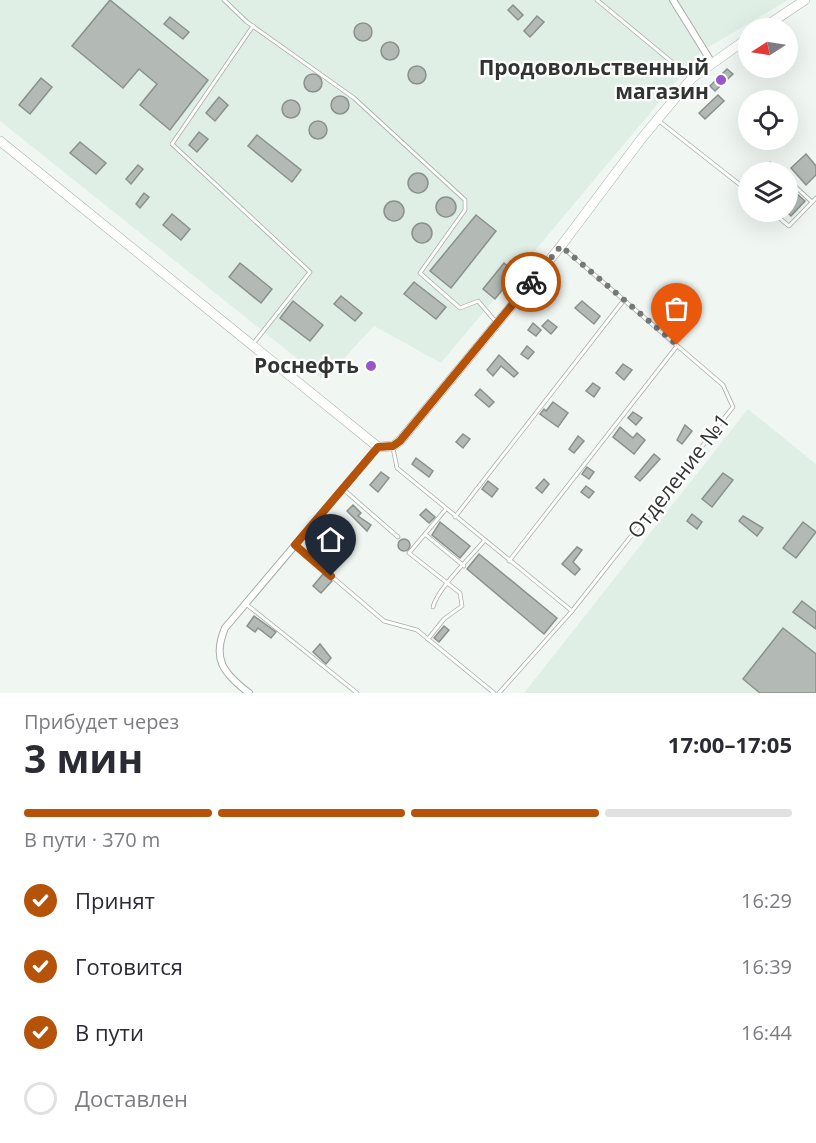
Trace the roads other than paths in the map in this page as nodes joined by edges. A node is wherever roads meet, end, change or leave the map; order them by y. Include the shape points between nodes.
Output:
1 (224, 0) edge
2 (597, 0) edge
3 (674, 0) edge
4 (805, 0) edge
5 (778, 18) edge
6 (253, 26) junction
7 (738, 45) edge
8 (712, 63) junction
9 (692, 78) junction
10 (657, 120) junction
11 (0, 141) edge
12 (738, 182) edge
13 (798, 189) edge
14 (816, 198) edge
15 (811, 201) junction
16 (798, 216) edge
17 (561, 246) junction
18 (624, 300) junction
19 (497, 323) junction
20 (677, 345) junction
21 (251, 346) junction
22 (393, 446) junction
23 (378, 447) junction
24 (343, 488) junction
25 (446, 509) junction
26 (455, 517) junction
27 (425, 534) junction
28 (398, 537) dead end
29 (484, 541) junction
30 (295, 545) junction
31 (509, 561) junction
32 (464, 566) junction
33 (449, 584) junction
34 (246, 604) junction
35 (433, 607) dead end
36 (572, 611) junction
37 (428, 639) junction
38 (249, 693) edge
39 (357, 693) edge
40 (496, 693) edge

1 - 6 lane
2 - 9 lane
3 - 8 street
4 - 5 main road
6 - 19 lane via 354,98 465,200 465,210 420,273 460,308 478,301
6 - 21 lane via 172,144 310,272
7 - 8 main road
8 - 9 main road
9 - 10 main road
10 - 12 lane
10 - 17 main road
11 - 21 main road
13 - 15 lane
14 - 15 lane
15 - 16 lane
17 - 18 lane, Отделение №1
17 - 19 main road
18 - 20 lane, Отделение №1
18 - 26 lane
19 - 22 main road
20 - 31 lane
20 - 36 lane, Отделение №1 via 723,385 733,407
21 - 23 main road
22 - 23 main road
22 - 25 lane via 397,468
23 - 24 street
24 - 28 lane
24 - 30 street
25 - 26 lane
25 - 27 lane
26 - 29 lane
27 - 32 lane
27 - 33 lane via 410,553
29 - 31 lane
29 - 32 lane
30 - 34 street
30 - 37 lane via 384,621 417,630
31 - 36 lane
32 - 33 lane
33 - 35 lane via 440,591
33 - 37 lane via 460,593 462,606 444,619
34 - 38 street via 225,628 218,651 220,663
34 - 39 lane
36 - 40 lane
37 - 40 lane

